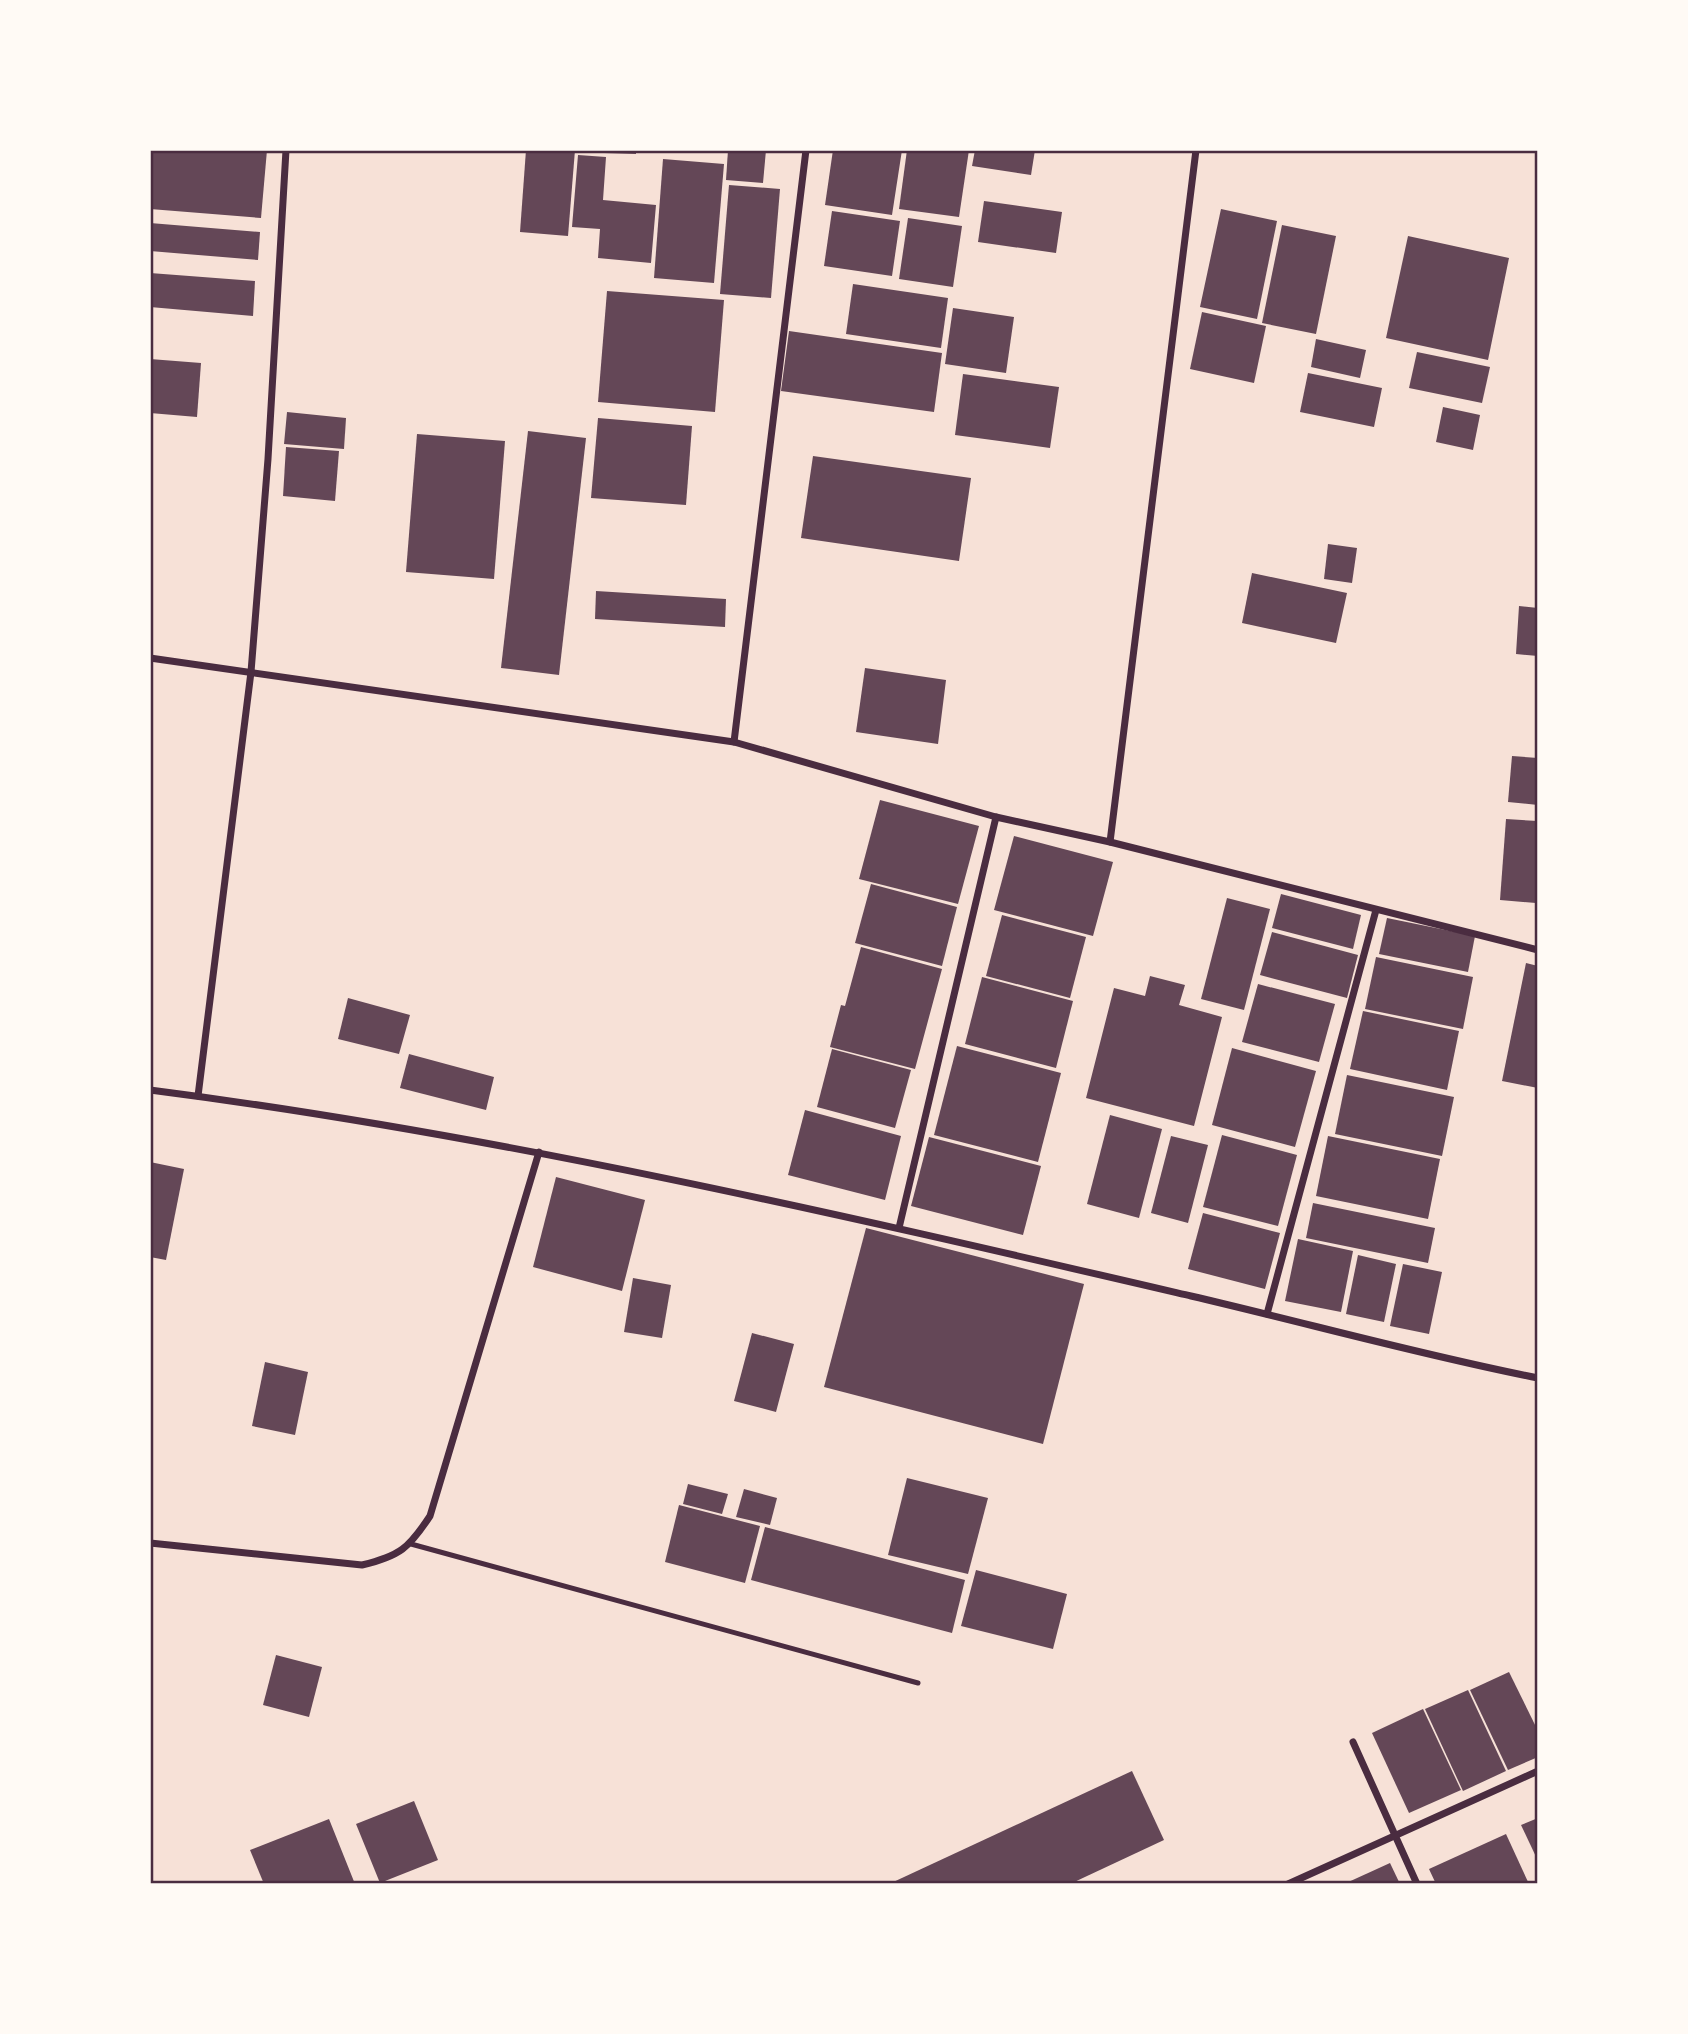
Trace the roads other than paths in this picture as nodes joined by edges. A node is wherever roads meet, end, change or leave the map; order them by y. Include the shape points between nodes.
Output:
1 (286, 150) edge
2 (806, 150) edge
3 (1196, 150) edge
4 (150, 659) edge
5 (251, 672) junction
6 (734, 742) junction
7 (996, 817) junction
8 (1110, 842) junction
9 (1376, 911) junction
10 (1538, 950) edge
11 (150, 1090) edge
12 (198, 1096) junction
13 (539, 1152) junction
14 (899, 1228) junction
15 (1267, 1314) junction
16 (1538, 1378) edge
17 (150, 1543) edge
18 (411, 1544) junction
19 (918, 1684) dead end
20 (1353, 1742) dead end
21 (1538, 1771) edge
22 (1395, 1834) junction
23 (1288, 1884) edge
24 (1417, 1884) edge

1 - 5 street
2 - 6 street
3 - 8 street
4 - 5 street
5 - 6 street
5 - 12 street
6 - 7 street
7 - 8 street
7 - 14 street
8 - 9 street
9 - 10 street
9 - 15 street
11 - 12 street
12 - 13 street
13 - 14 street
13 - 18 street via 430,1516
14 - 15 street
15 - 16 street
17 - 18 street via 362,1565 390,1558
18 - 19 lane
20 - 22 street
21 - 22 street
22 - 23 street
22 - 24 street

